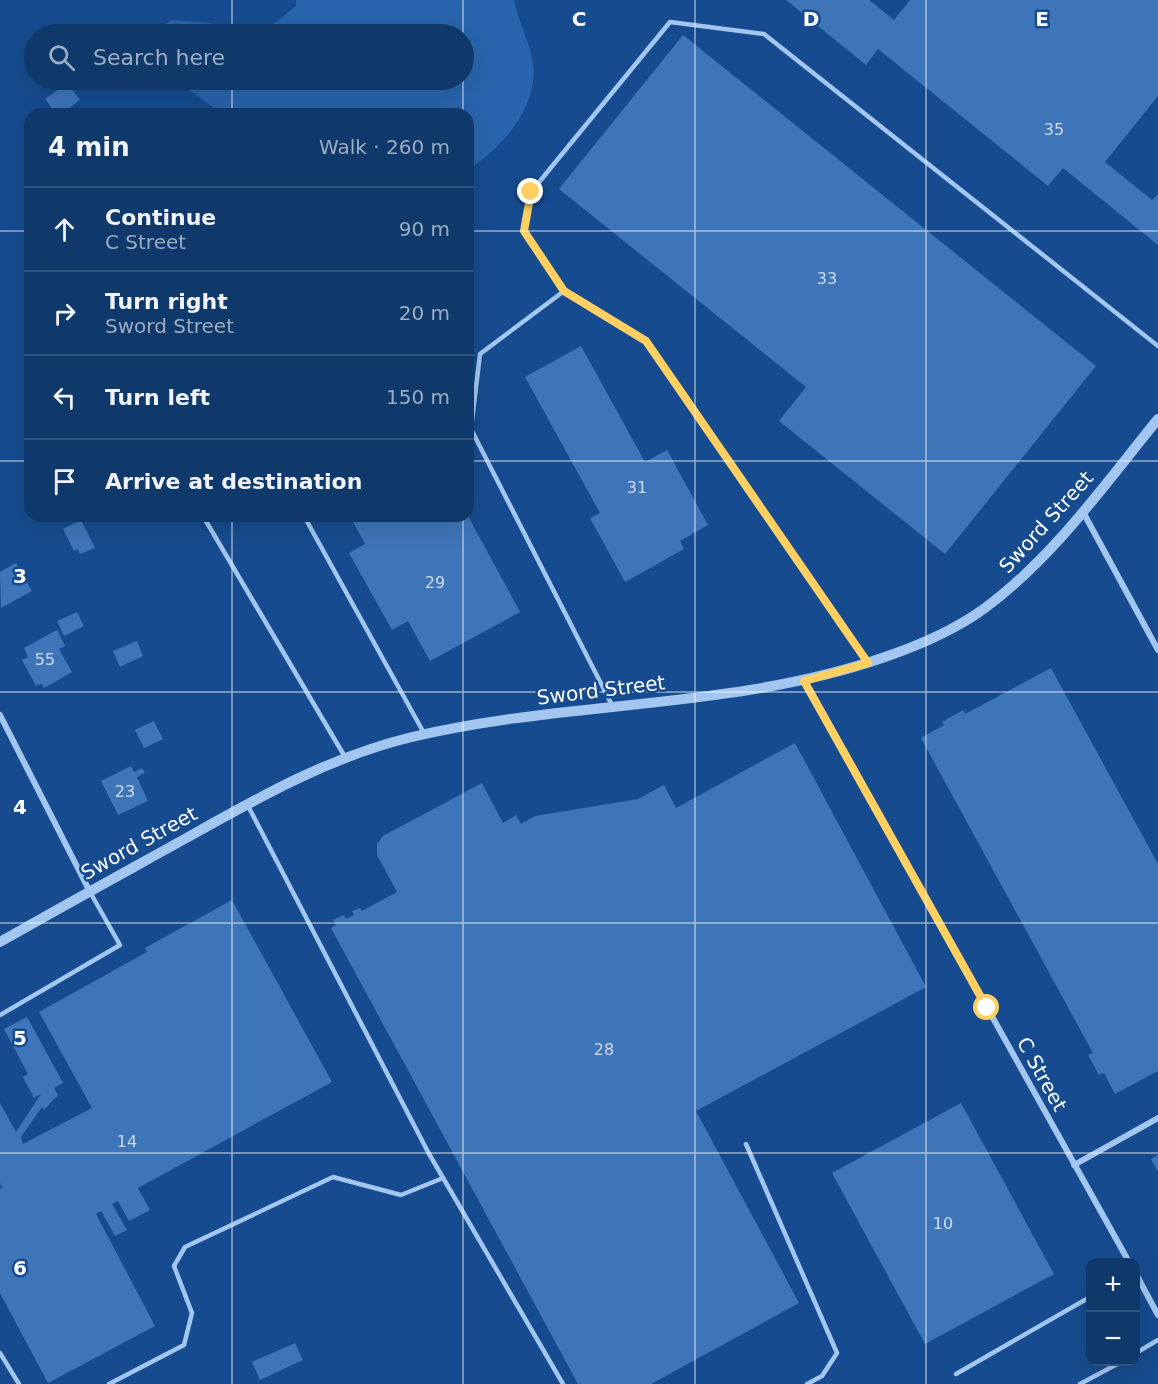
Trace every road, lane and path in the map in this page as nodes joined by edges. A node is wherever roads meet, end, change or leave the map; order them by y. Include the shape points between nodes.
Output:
1 (564, 291) junction
2 (1158, 346) edge
3 (474, 404) edge
4 (1158, 419) edge
5 (474, 435) edge
6 (1083, 512) junction
7 (207, 522) edge
8 (307, 522) edge
9 (1158, 650) edge
10 (868, 663) junction
11 (804, 681) junction
12 (613, 707) junction
13 (0, 715) edge
14 (425, 735) junction
15 (345, 757) junction
16 (247, 804) junction
17 (90, 892) junction
18 (0, 942) edge
19 (0, 1015) edge
20 (1158, 1118) edge
21 (746, 1144) dead end
22 (1074, 1165) junction
23 (443, 1178) junction
24 (1126, 1258) edge
25 (1140, 1282) edge
26 (1086, 1299) edge
27 (1158, 1315) edge
28 (1158, 1340) edge
29 (1140, 1351) edge
30 (0, 1353) edge
31 (1113, 1366) edge
32 (956, 1374) dead end
33 (19, 1384) edge
34 (109, 1384) edge
35 (562, 1384) edge
36 (807, 1384) edge
37 (1080, 1384) edge

1 - 2 lane via 524,231 531,192 670,22 764,34
1 - 3 lane via 480,354
1 - 10 lane via 646,341
4 - 6 street, Sword Street
5 - 12 lane
6 - 9 street
6 - 10 street, Sword Street via 1027,573 982,610 922,643
7 - 15 lane
8 - 14 lane
10 - 11 street, Sword Street
11 - 12 street, Sword Street
11 - 22 street, C Street
12 - 14 street, Sword Street via 498,721
13 - 17 street
14 - 15 street, Sword Street
15 - 16 street, Sword Street
16 - 17 street, Sword Street
16 - 23 lane
17 - 18 street, Sword Street
17 - 19 lane via 120,945
20 - 22 street
21 - 36 lane via 837,1353 822,1376
22 - 24 street, C Street
23 - 34 lane via 401,1195 333,1177 185,1247 174,1266 192,1313 184,1345
23 - 35 lane
25 - 27 street
26 - 32 lane
28 - 29 lane
30 - 33 lane
31 - 37 lane

